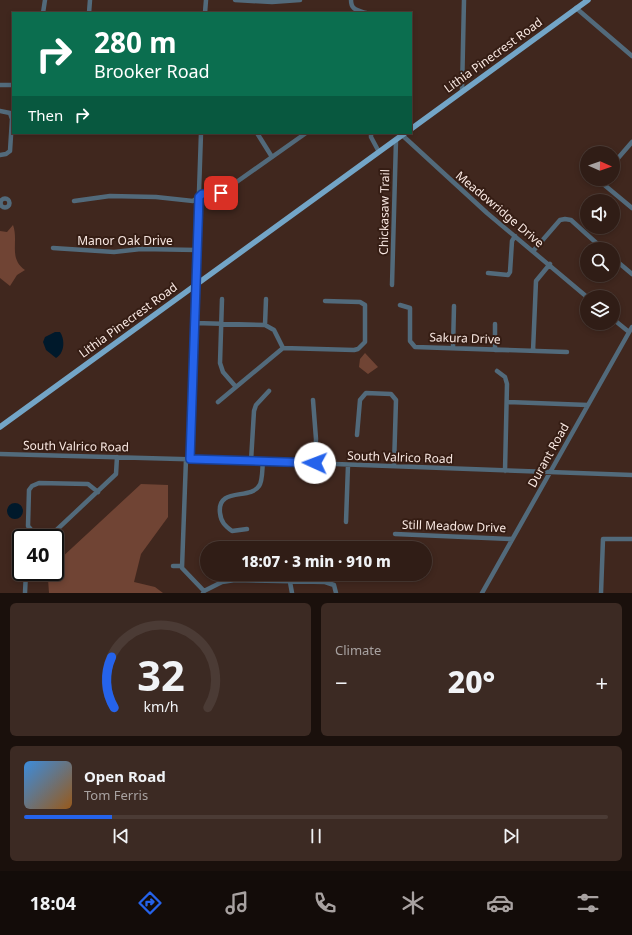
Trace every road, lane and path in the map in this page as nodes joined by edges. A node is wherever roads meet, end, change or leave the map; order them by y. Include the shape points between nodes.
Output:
1 (45, 0) edge
2 (90, 0) edge
3 (206, 0) edge
4 (235, 0) edge
5 (300, 0) edge
6 (351, 0) edge
7 (464, 0) edge
8 (588, 0) edge
9 (272, 1) edge
10 (576, 8) junction
11 (44, 12) edge
12 (89, 12) edge
13 (205, 12) edge
14 (363, 12) edge
15 (632, 56) edge
16 (0, 85) edge
17 (12, 85) edge
18 (462, 92) junction
19 (0, 111) edge
20 (412, 127) edge
21 (201, 134) edge
22 (258, 134) edge
23 (305, 134) edge
24 (371, 134) edge
25 (404, 134) edge
26 (396, 140) junction
27 (632, 142) edge
28 (379, 152) junction
29 (0, 155) edge
30 (620, 156) edge
31 (272, 157) junction
32 (606, 186) edge
33 (199, 197) junction
34 (74, 201) dead end
35 (632, 208) edge
36 (515, 236) junction
37 (595, 242) edge
38 (52, 248) dead end
39 (197, 250) junction
40 (534, 250) junction
41 (550, 264) junction
42 (620, 264) edge
43 (488, 272) dead end
44 (632, 274) edge
45 (196, 285) junction
46 (392, 285) dead end
47 (580, 290) edge
48 (222, 299) dead end
49 (266, 299) dead end
50 (325, 301) dead end
51 (400, 305) dead end
52 (454, 306) dead end
53 (195, 323) junction
54 (221, 324) junction
55 (495, 324) dead end
56 (265, 325) junction
57 (620, 325) edge
58 (632, 327) edge
59 (629, 332) junction
60 (283, 348) junction
61 (453, 348) junction
62 (495, 350) junction
63 (533, 351) junction
64 (567, 352) dead end
65 (497, 371) dead end
66 (236, 387) junction
67 (269, 391) dead end
68 (313, 400) dead end
69 (218, 402) dead end
70 (507, 402) junction
71 (588, 405) junction
72 (0, 427) edge
73 (357, 435) dead end
74 (0, 454) edge
75 (117, 457) junction
76 (188, 459) junction
77 (251, 461) junction
78 (263, 462) junction
79 (315, 463) junction
80 (348, 465) junction
81 (394, 466) junction
82 (505, 470) junction
83 (550, 472) junction
84 (632, 475) edge
85 (98, 492) junction
86 (346, 522) dead end
87 (247, 528) dead end
88 (30, 529) edge
89 (58, 529) edge
90 (395, 534) dead end
91 (512, 539) junction
92 (632, 540) edge
93 (172, 566) dead end
94 (182, 566) junction
95 (26, 581) edge
96 (290, 582) junction
97 (203, 592) edge
98 (25, 593) edge
99 (292, 593) edge
100 (336, 593) edge
101 (482, 593) edge
102 (601, 593) edge

1 - 11 street
2 - 12 street
3 - 13 street
4 - 9 street
5 - 9 street
6 - 14 street via 353,9
7 - 18 street
8 - 10 main road, Lithia Pinecrest Road
10 - 15 street
10 - 18 main road, Lithia Pinecrest Road
16 - 17 street
18 - 20 main road, Lithia Pinecrest Road
19 - 29 street via 10,113 12,119 10,151
21 - 33 street
22 - 31 street
23 - 31 street
24 - 28 street
25 - 26 main road, Lithia Pinecrest Road
25 - 36 street, Meadowridge Drive via 442,173
26 - 28 main road, Lithia Pinecrest Road
26 - 46 street, Chickasaw Trail
27 - 30 street
28 - 45 main road, Lithia Pinecrest Road
31 - 33 street via 221,193 202,194
32 - 35 street
33 - 34 street via 193,201 110,196
33 - 39 street
36 - 40 street, Meadowridge Drive
36 - 43 street via 512,241 508,275
37 - 40 street via 571,220 565,219 560,220
38 - 39 street, Manor Oak Drive via 114,252 141,249
39 - 45 street
40 - 41 street, Meadowridge Drive
41 - 47 street, Meadowridge Drive
41 - 63 street via 536,281
42 - 44 street
45 - 53 street
45 - 72 main road, Lithia Pinecrest Road
48 - 54 street
49 - 56 street
50 - 60 street via 360,302 365,305 365,342 362,346 358,350
51 - 61 street, Sakura Drive via 407,306 411,312 412,345
52 - 61 street
53 - 54 street
53 - 76 street
54 - 56 street
54 - 66 street via 220,363 223,372
55 - 62 street
56 - 60 street via 274,330
57 - 59 street
58 - 59 street, Durant Road
59 - 71 street, Durant Road
60 - 66 street
61 - 62 street, Sakura Drive
62 - 63 street, Sakura Drive
63 - 64 street, Sakura Drive
65 - 70 street via 505,377
66 - 69 street
67 - 77 street via 254,411
68 - 79 street
70 - 71 street
70 - 82 street
71 - 83 street, Durant Road
73 - 81 street via 360,400 366,393 391,394 396,400
74 - 75 street, South Valrico Road
75 - 76 street, South Valrico Road
75 - 85 street via 116,474
76 - 77 street, South Valrico Road
76 - 94 street
77 - 78 street, South Valrico Road
78 - 79 street, South Valrico Road
78 - 87 street via 260,485 256,490 233,494 225,499 219,509 220,518 232,530
79 - 80 street, South Valrico Road
80 - 81 street, South Valrico Road
80 - 86 street
81 - 82 street, South Valrico Road
82 - 83 street, South Valrico Road
83 - 84 street, South Valrico Road
83 - 91 street, Durant Road
85 - 88 street via 88,484 39,483 32,486 29,490 28,526
85 - 89 street
90 - 91 street, Still Meadow Drive
91 - 101 street, Durant Road
92 - 102 street via 603,539
93 - 94 street
94 - 97 street via 183,572
95 - 98 street
96 - 97 street via 235,580 222,582
96 - 99 street
96 - 100 street via 334,584

